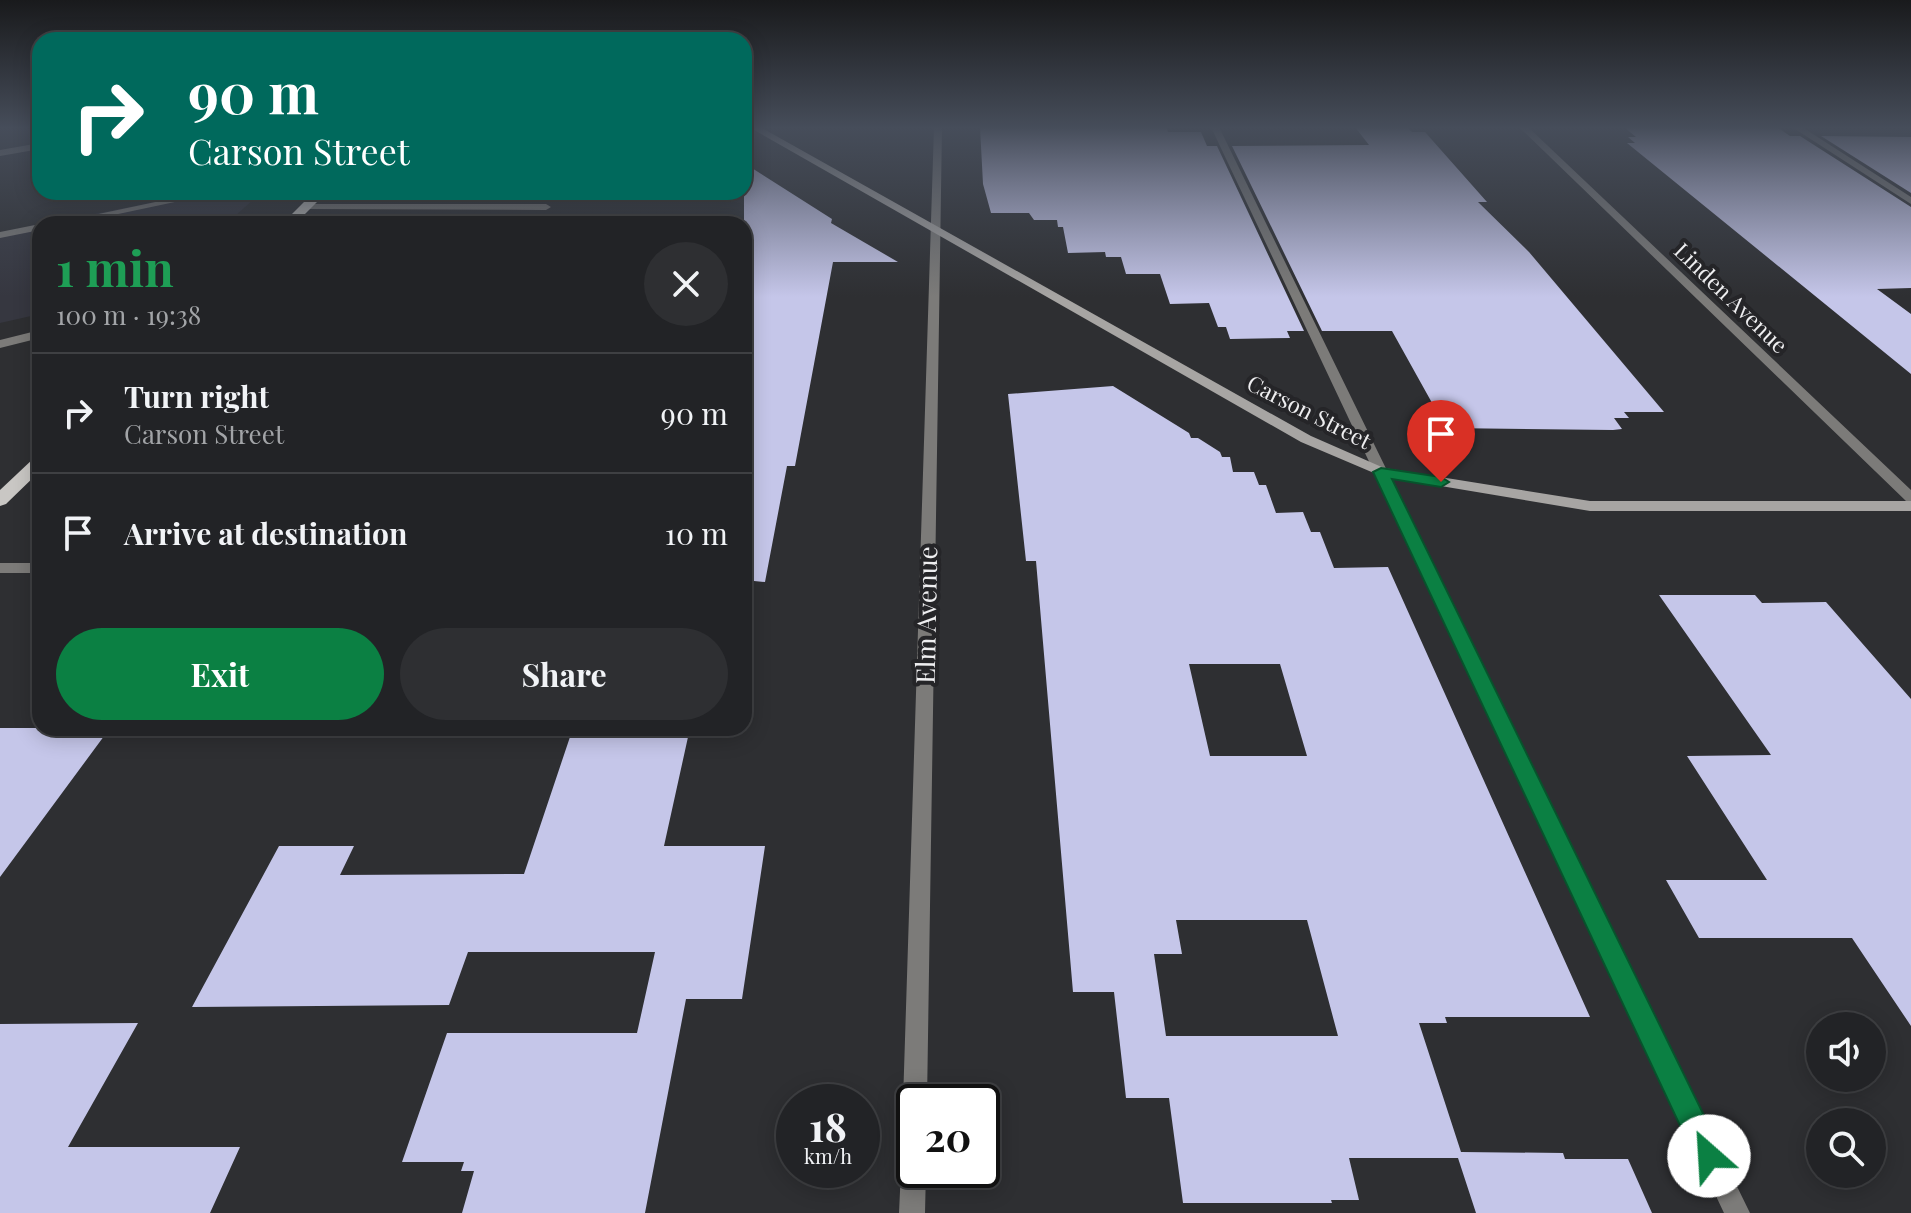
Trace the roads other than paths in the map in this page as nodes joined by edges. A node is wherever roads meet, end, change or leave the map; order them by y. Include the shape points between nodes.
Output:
1 (855, 184) edge
2 (937, 184) edge
3 (1242, 184) edge
4 (1582, 184) edge
5 (1884, 184) edge
6 (177, 200) edge
7 (313, 200) edge
8 (1911, 201) edge
9 (307, 206) junction
10 (546, 207) dead end
11 (96, 216) edge
12 (296, 216) edge
13 (32, 229) edge
14 (936, 229) junction
15 (0, 235) edge
16 (32, 336) edge
17 (0, 344) edge
18 (32, 470) edge
19 (1381, 472) junction
20 (1911, 498) edge
21 (0, 500) edge
22 (1911, 506) edge
23 (0, 568) edge
24 (32, 568) edge
25 (915, 1084) edge
26 (913, 1188) edge
27 (912, 1213) edge
28 (1737, 1213) edge

1 - 14 main road, Carson Street
2 - 14 street, Elm Avenue
3 - 19 street
4 - 20 street, Linden Avenue
5 - 8 street
6 - 11 street
7 - 9 main road
9 - 10 street
9 - 12 main road
13 - 15 street
14 - 19 main road, Carson Street via 1306,439
14 - 25 street, Elm Avenue
16 - 17 street
18 - 21 main road
19 - 22 main road, Carson Street via 1590,506
19 - 28 street
23 - 24 street
26 - 27 street

